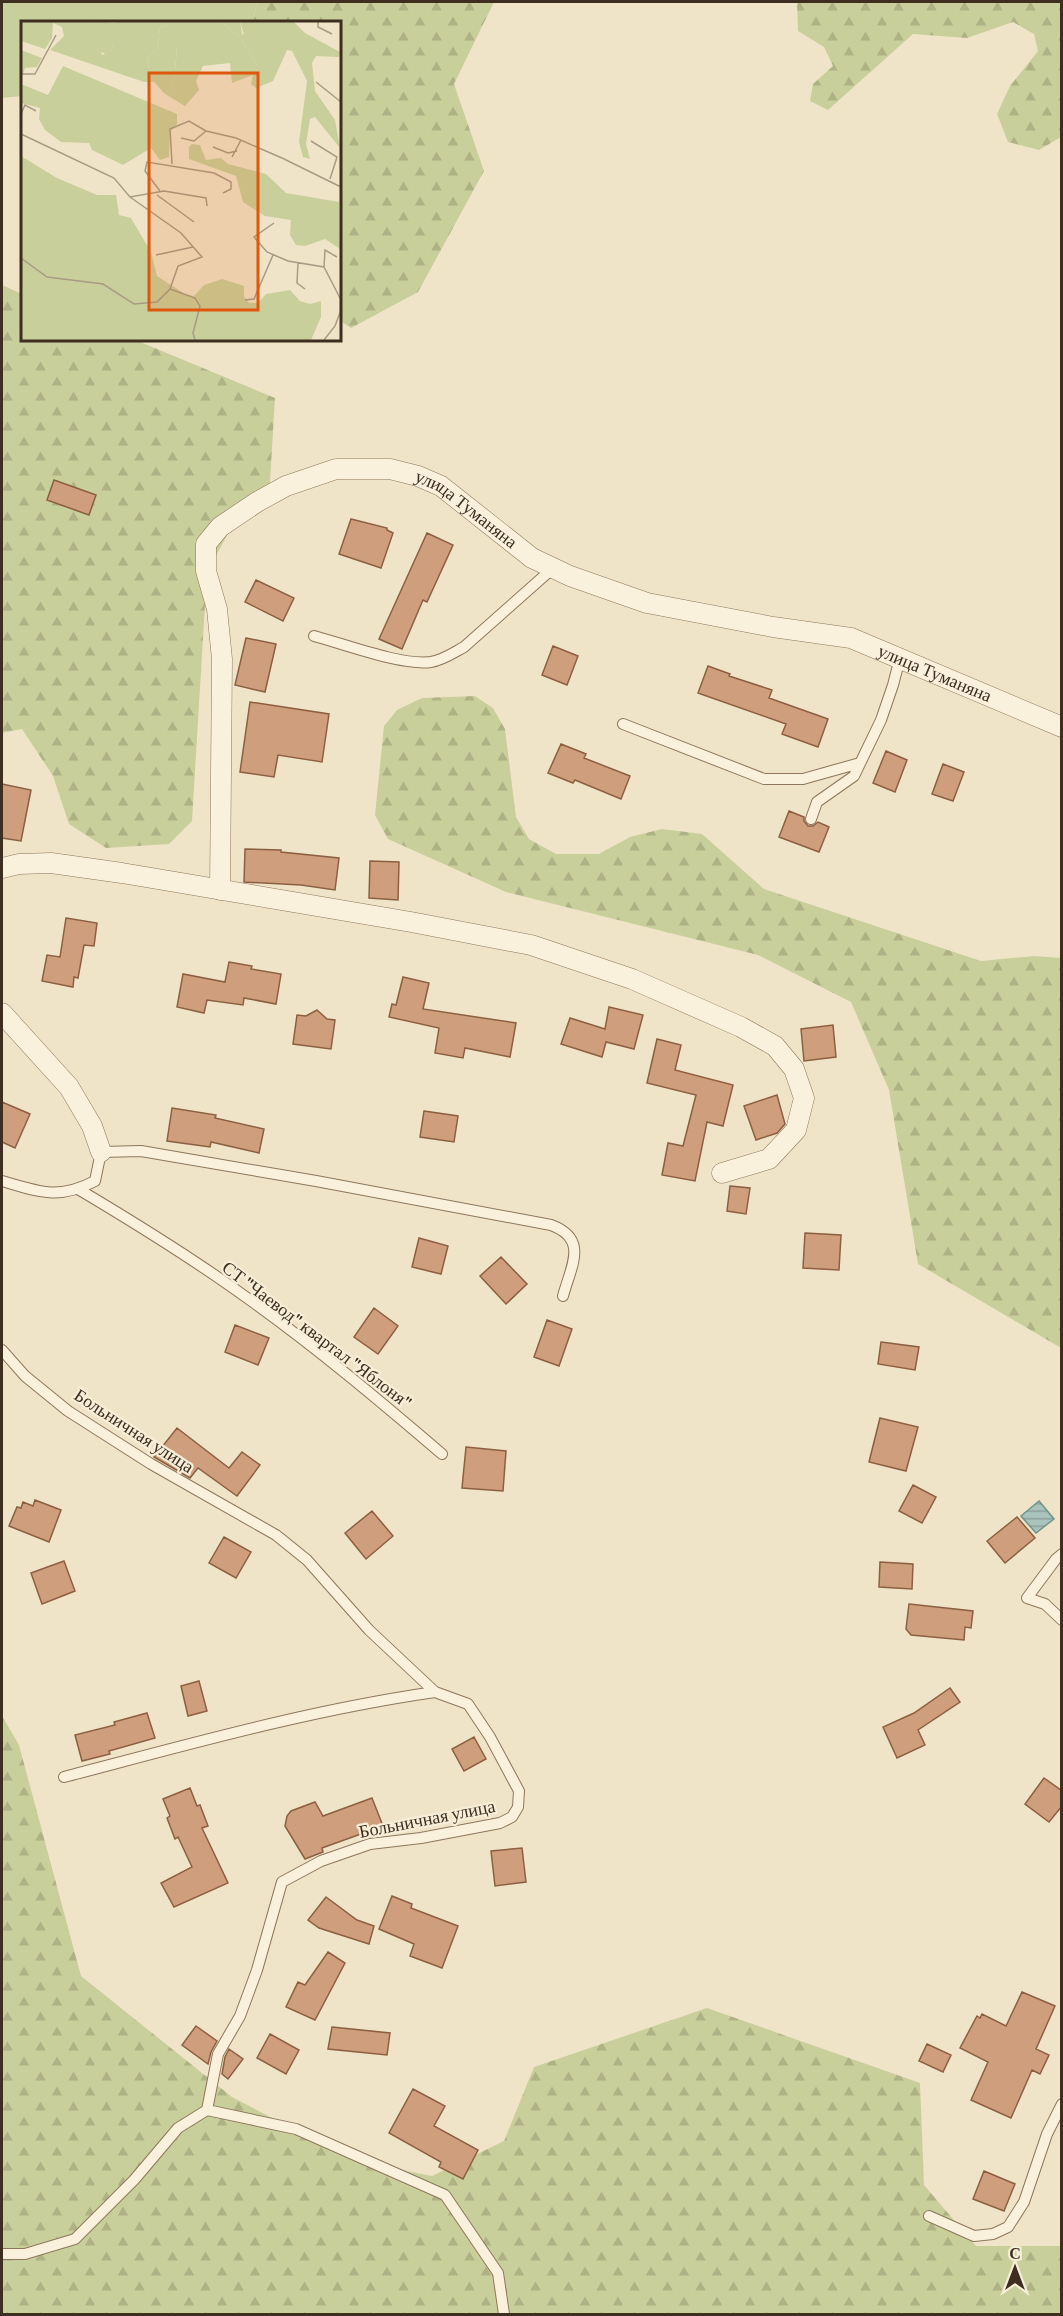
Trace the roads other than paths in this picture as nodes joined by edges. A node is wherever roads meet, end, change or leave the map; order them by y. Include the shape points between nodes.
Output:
1 (552, 569) junction
2 (314, 636) dead end
3 (900, 658) junction
4 (623, 724) dead end
5 (1062, 727) edge
6 (860, 763) junction
7 (811, 819) dead end
8 (2, 868) edge
9 (220, 890) junction
10 (2, 1013) edge
11 (101, 1152) junction
12 (722, 1173) dead end
13 (2, 1181) edge
14 (78, 1189) junction
15 (563, 1296) dead end
16 (2, 1350) edge
17 (442, 1454) dead end
18 (1062, 1554) edge
19 (1062, 1620) edge
20 (435, 1692) junction
21 (64, 1777) dead end
22 (1062, 2104) edge
23 (207, 2110) junction
24 (929, 2216) dead end
25 (2, 2254) edge
26 (504, 2314) edge

1 - 2 lane via 464,647 432,662 412,663
1 - 3 street, улица Туманяна via 647,603 851,638
1 - 9 street, улица Туманяна via 532,558 441,486 390,469 336,469 296,482 220,527 206,544 206,571 217,609 222,659
3 - 5 street, улица Туманяна
3 - 6 lane via 881,720
4 - 6 lane via 764,779 803,779
6 - 7 lane via 854,776 817,802
8 - 9 street via 51,863
9 - 12 street via 531,945 632,979 775,1046 794,1069 804,1098 796,1130 769,1159
10 - 11 street via 69,1087 92,1126
11 - 14 lane via 95,1181
11 - 15 lane via 141,1151 551,1225 564,1230 573,1240 575,1254
13 - 14 lane via 57,1194
14 - 17 lane, СТ "Чаевод" квартал "Яблоня" via 250,1300
16 - 20 lane, Больничная улица via 25,1376 68,1411 151,1464 276,1535 307,1560 369,1630
18 - 19 lane via 1026,1598 1045,1604
20 - 21 lane via 250,1728
20 - 23 lane, Больничная улица via 468,1704 519,1791 518,1807 512,1817 500,1823 370,1844 321,1861 282,1882 240,2016 218,2054
22 - 24 lane via 1047,2134 1024,2202 1008,2227 974,2236
23 - 25 lane via 178,2128 134,2180 75,2239 25,2254
23 - 26 lane via 296,2128 445,2195 498,2273

